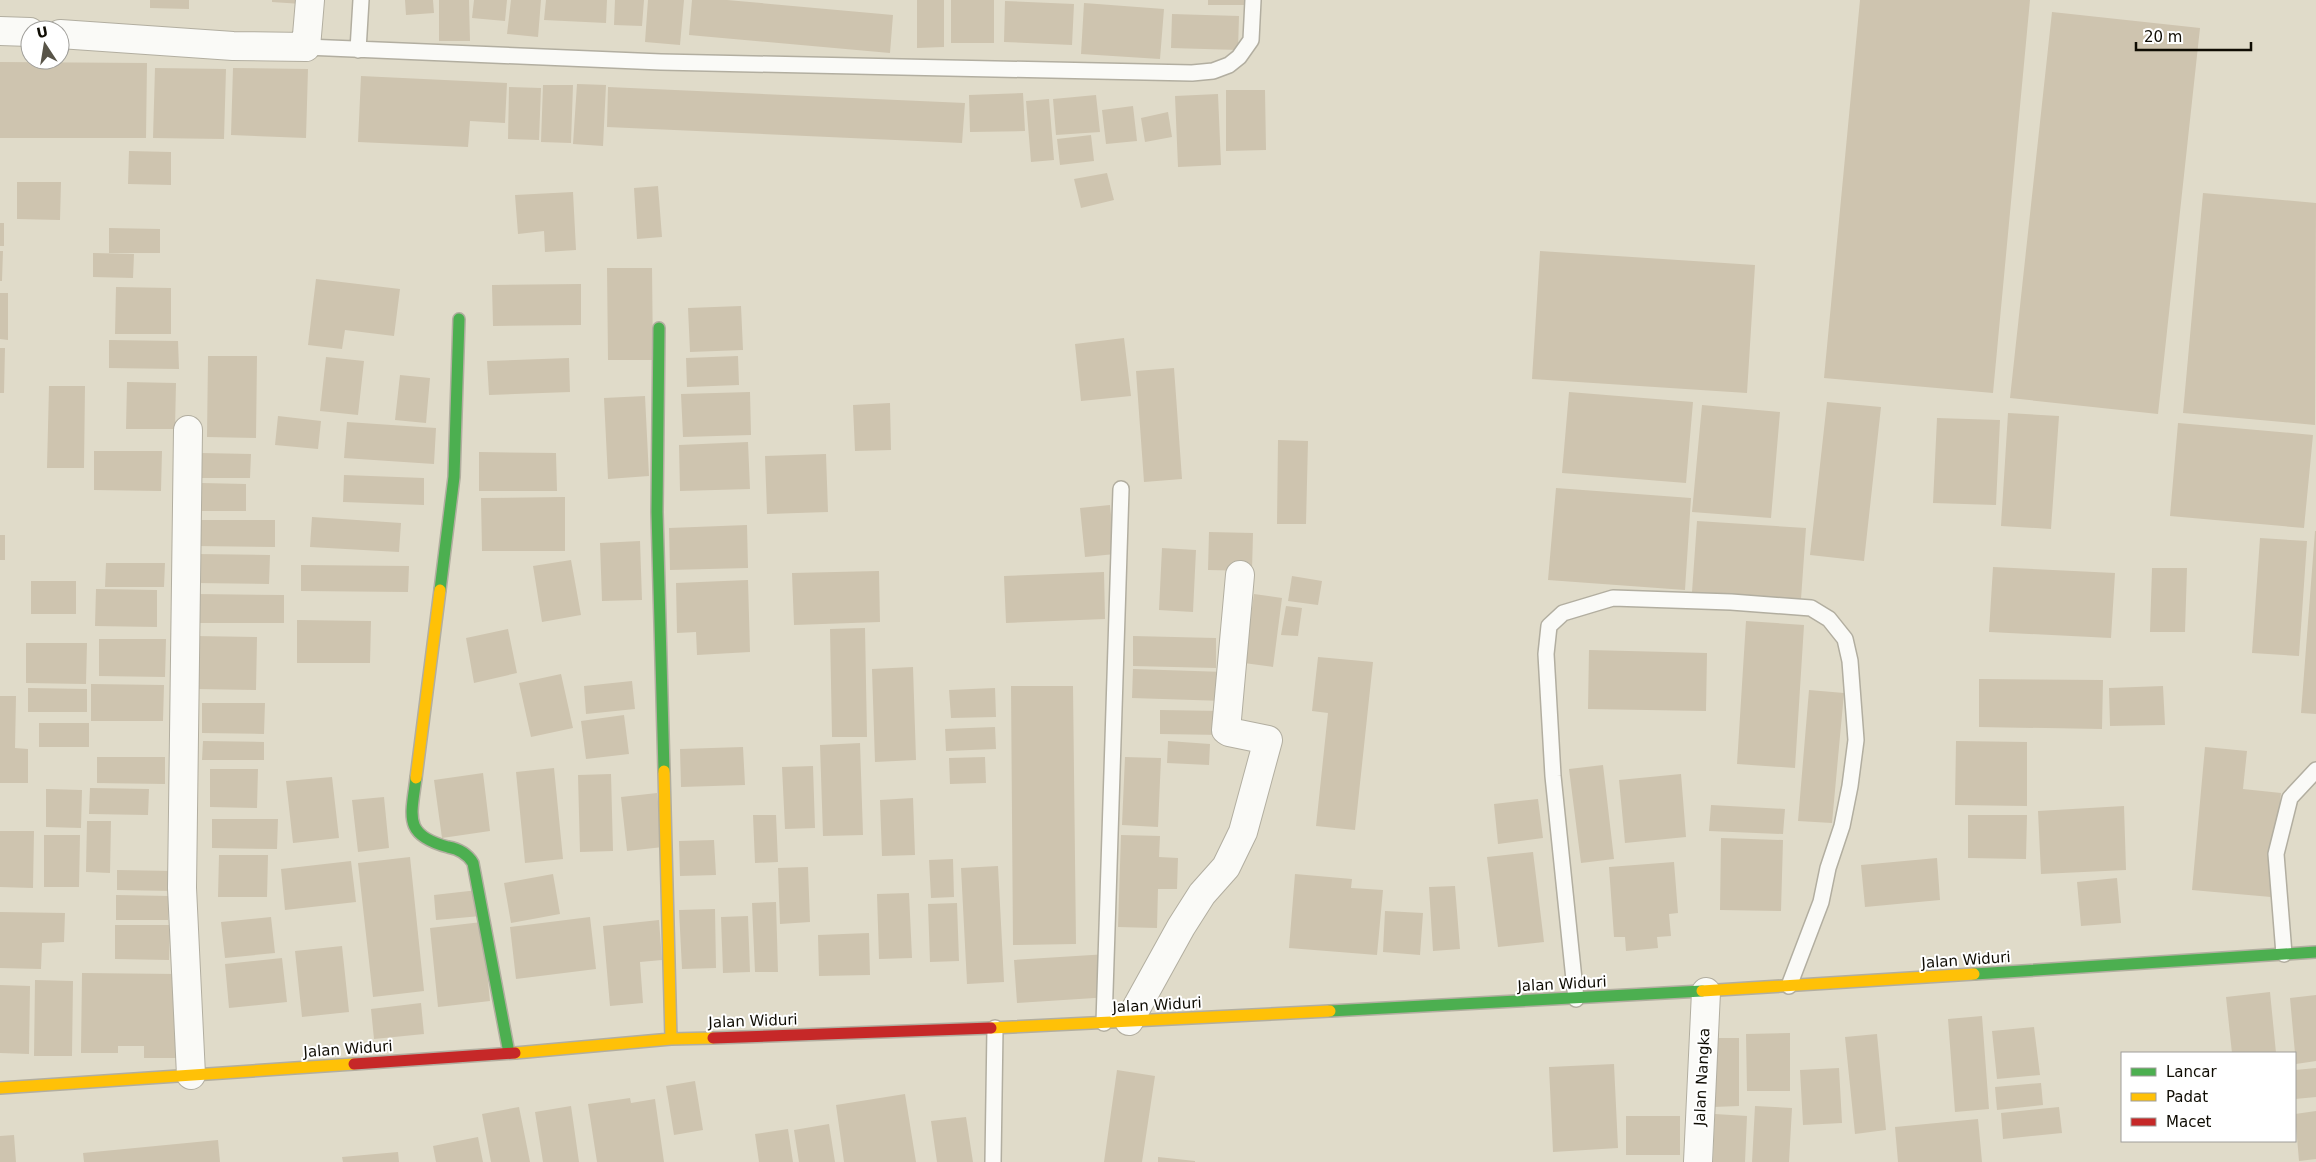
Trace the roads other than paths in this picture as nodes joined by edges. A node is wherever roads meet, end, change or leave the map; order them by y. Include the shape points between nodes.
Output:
1 (310, 0) edge
2 (361, 0) edge
3 (1253, 0) edge
4 (0, 31) edge
5 (20, 32) edge
6 (70, 35) edge
7 (306, 47) junction
8 (358, 50) junction
9 (459, 319) dead end
10 (659, 328) dead end
11 (188, 430) dead end
12 (1121, 489) dead end
13 (1240, 576) dead end
14 (2316, 770) edge
15 (2316, 952) edge
16 (2284, 954) junction
17 (1789, 986) junction
18 (1706, 992) junction
19 (1576, 998) junction
20 (1116, 1022) junction
21 (995, 1028) junction
22 (671, 1039) junction
23 (509, 1052) junction
24 (191, 1075) junction
25 (0, 1088) edge
26 (993, 1162) edge
27 (1698, 1162) edge

1 - 7 street
2 - 8 lane
3 - 8 lane via 1250,40 1239,56 1229,65 1213,71 1192,73 660,62
4 - 5 street
6 - 7 street via 233,46
7 - 8 lane
9 - 23 main road via 454,477 412,811 415,828 421,837 462,851 470,856 473,863
10 - 22 main road via 657,512
11 - 24 street via 182,888
12 - 20 lane
13 - 20 street via 1226,730 1268,740 1243,832 1226,866 1202,894
14 - 16 lane via 2290,798 2276,854
15 - 16 main road, Jalan Widuri
16 - 17 main road, Jalan Widuri
17 - 18 main road, Jalan Widuri
17 - 19 lane via 1821,902 1850,786 1856,740 1850,661 1845,639 1829,618 1810,608 1613,598 1563,613 1549,626 1546,654 1553,776
18 - 19 main road, Jalan Widuri
18 - 27 street, Jalan Nangka
19 - 20 main road, Jalan Widuri
20 - 21 main road, Jalan Widuri
21 - 22 main road, Jalan Widuri
21 - 26 lane
22 - 23 main road, Jalan Widuri
23 - 24 main road, Jalan Widuri
24 - 25 main road, Jalan Widuri

